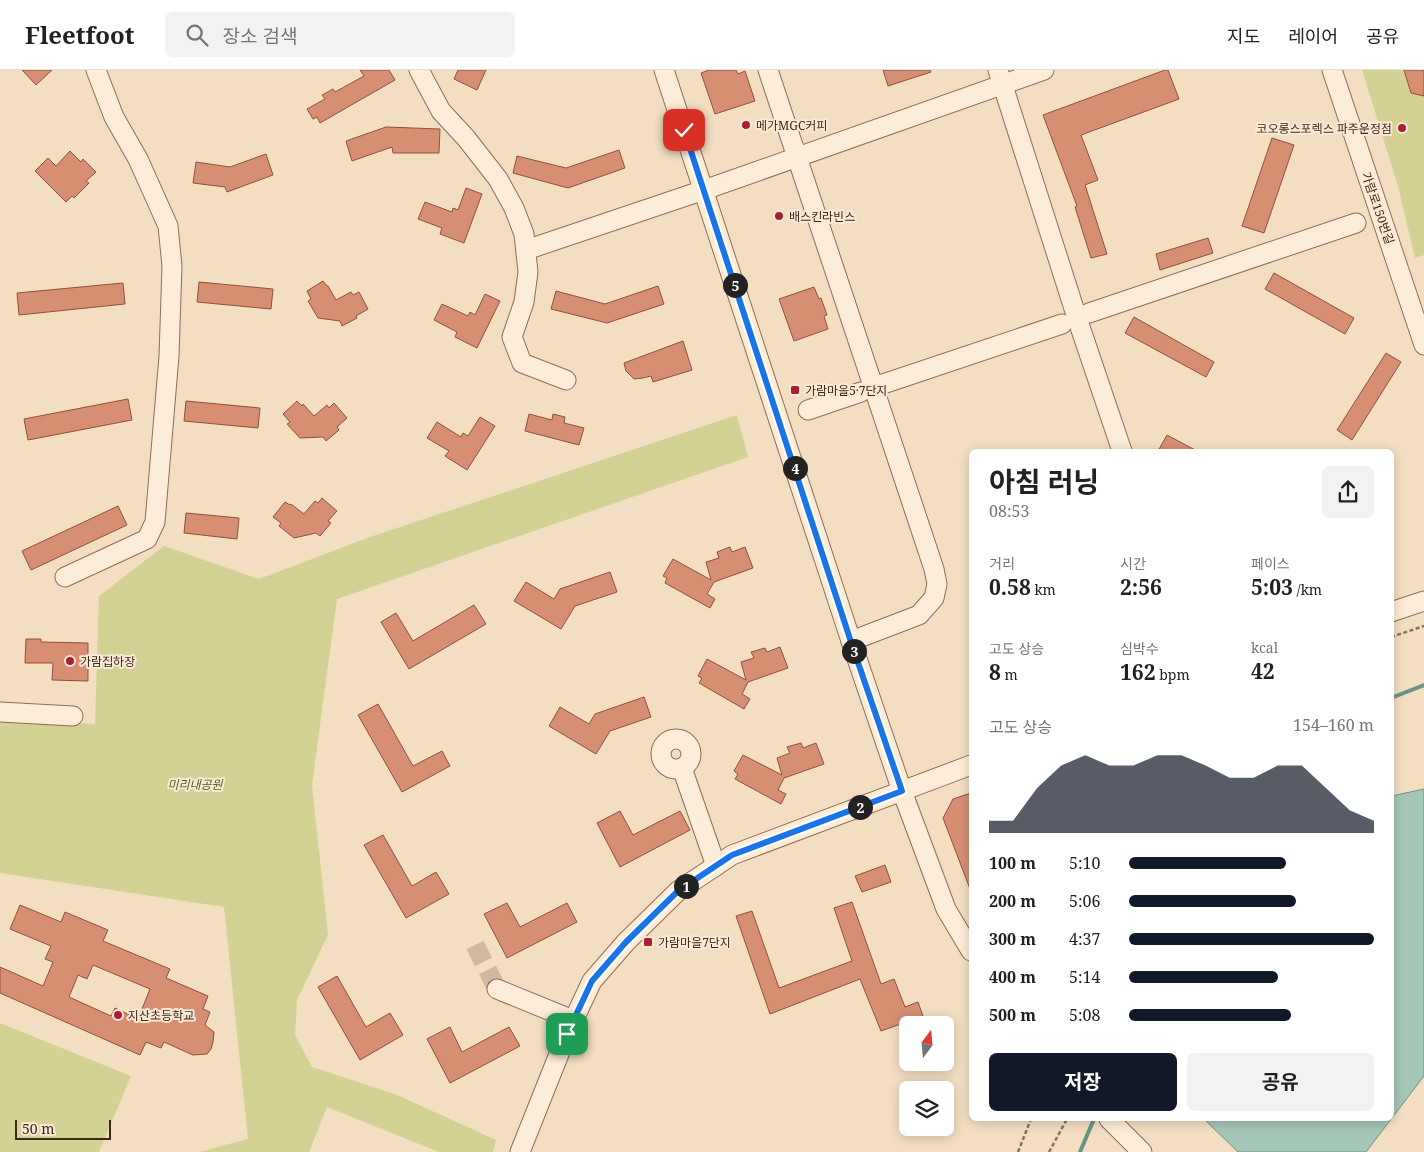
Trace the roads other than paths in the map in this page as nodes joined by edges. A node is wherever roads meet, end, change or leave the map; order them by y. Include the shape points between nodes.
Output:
1 (96, 70) edge
2 (419, 70) edge
3 (664, 70) edge
4 (768, 70) edge
5 (1044, 70) edge
6 (1332, 70) edge
7 (1000, 77) edge
8 (796, 158) junction
9 (704, 190) junction
10 (1356, 223) dead end
11 (526, 250) junction
12 (1090, 313) dead end
13 (1062, 324) dead end
14 (1424, 345) edge
15 (566, 380) dead end
16 (880, 385) dead end
17 (861, 392) dead end
18 (808, 410) dead end
19 (1121, 449) edge
20 (64, 578) dead end
21 (1424, 601) edge
22 (1394, 611) edge
23 (851, 642) junction
24 (0, 712) edge
25 (73, 716) dead end
26 (969, 766) edge
27 (682, 768) dead end
28 (902, 791) junction
29 (716, 866) junction
30 (969, 948) edge
31 (497, 989) tunnel mouth
32 (573, 1020) junction
33 (1111, 1121) edge
34 (1138, 1148) edge
35 (520, 1152) edge

1 - 20 street via 114,117 138,158 168,226 172,266 169,356 155,522 148,539
2 - 11 street via 441,111 498,179 514,208
3 - 9 street
4 - 8 street
5 - 7 street
6 - 14 street, 가람로150번길
7 - 8 street
7 - 19 street
8 - 9 street
8 - 23 street via 937,584 934,598 919,615
9 - 11 street
9 - 23 street
10 - 12 street
11 - 15 street via 528,272 524,302 512,337 522,363
13 - 16 street
17 - 18 street
21 - 22 street
23 - 28 street
24 - 25 street
26 - 28 street
27 - 29 street
28 - 29 street via 732,855
28 - 30 street via 946,909
29 - 32 street via 678,891 626,942 592,981
31 - 32 street
32 - 35 street
33 - 34 street

